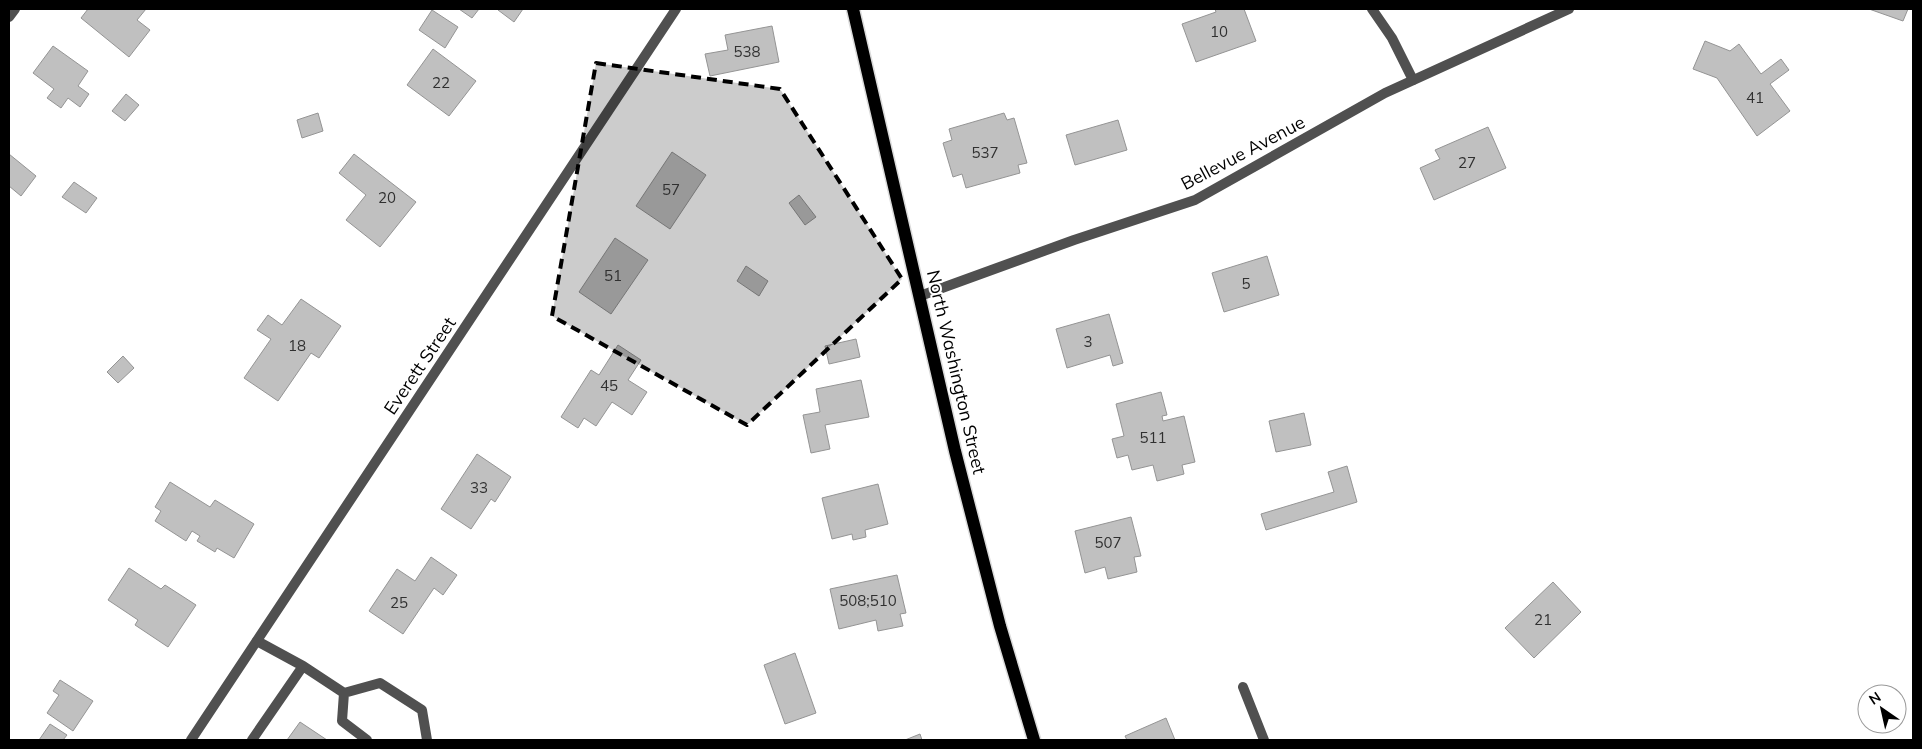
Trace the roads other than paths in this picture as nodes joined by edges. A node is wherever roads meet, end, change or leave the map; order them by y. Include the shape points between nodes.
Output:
1 (15, 9) edge
2 (676, 9) edge
3 (853, 9) edge
4 (1372, 9) edge
5 (1570, 9) edge
6 (9, 17) edge
7 (1413, 80) junction
8 (920, 296) junction
9 (257, 641) junction
10 (303, 666) junction
11 (1243, 687) dead end
12 (344, 694) junction
13 (191, 740) edge
14 (252, 740) edge
15 (367, 740) edge
16 (427, 740) edge
17 (1034, 740) edge
18 (1264, 740) edge

1 - 6 street
2 - 9 street, Everett Street
3 - 8 main road, North Washington Street
4 - 7 street via 1392,38
5 - 7 street, Bellevue Avenue
7 - 8 street, Bellevue Avenue via 1195,200
8 - 17 main road, North Washington Street via 979,543
9 - 10 street
9 - 13 street, Everett Street
10 - 12 street
10 - 14 street
11 - 18 street
12 - 15 street via 342,721
12 - 16 street via 380,683 422,710

